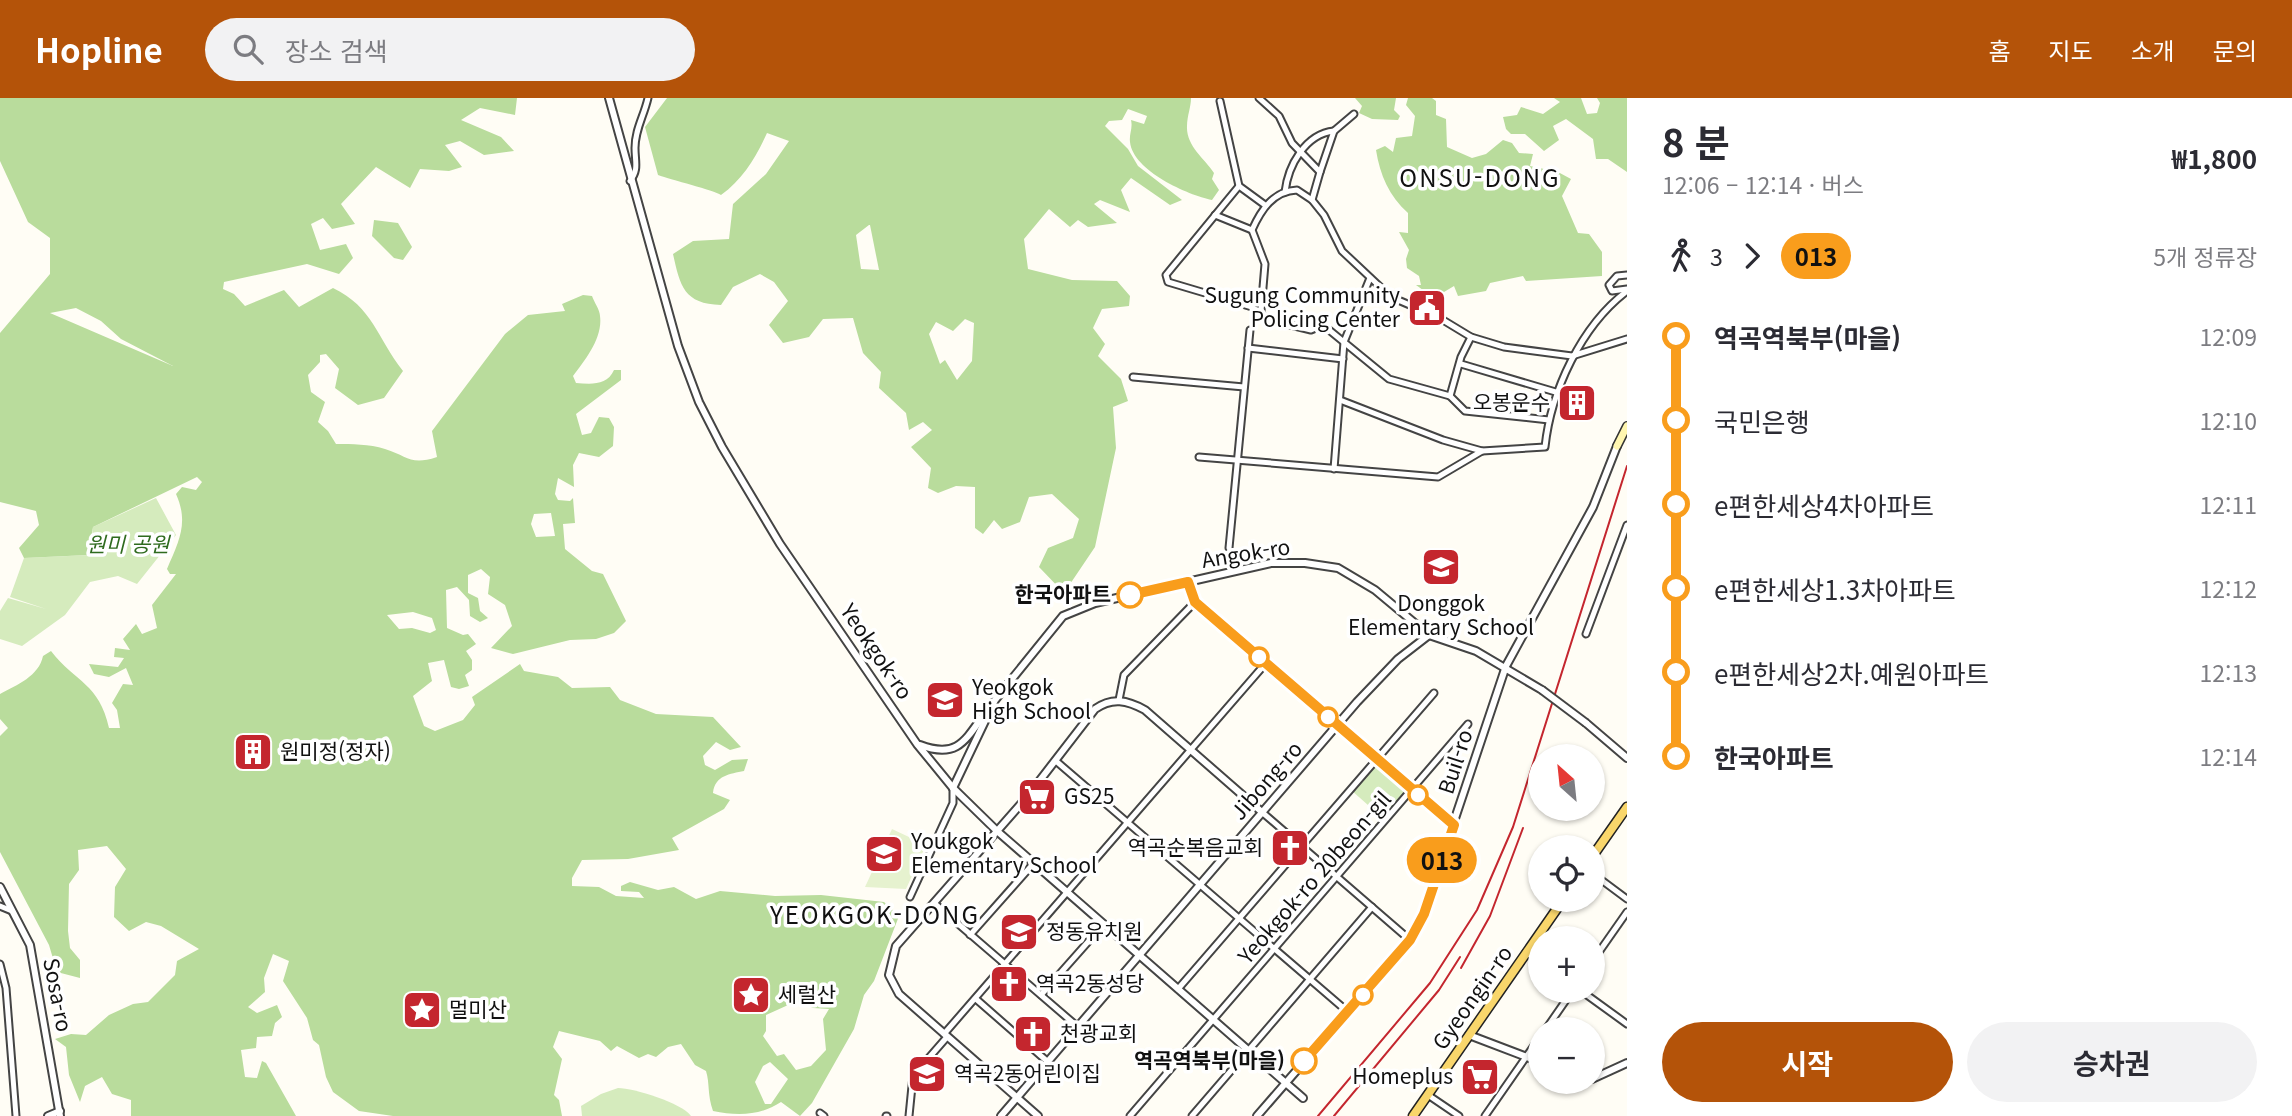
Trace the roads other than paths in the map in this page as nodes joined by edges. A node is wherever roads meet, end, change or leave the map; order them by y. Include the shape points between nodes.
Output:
1 (609, 98) edge
2 (648, 98) edge
3 (1259, 98) edge
4 (1220, 101) dead end
5 (1354, 114) dead end
6 (1334, 131) junction
7 (1301, 152) junction
8 (1320, 172) junction
9 (630, 181) junction
10 (1239, 186) junction
11 (1285, 192) junction
12 (1312, 200) junction
13 (1265, 205) junction
14 (1214, 215) junction
15 (1252, 230) junction
16 (1627, 275) edge
17 (1370, 278) junction
18 (1627, 290) edge
19 (1261, 311) junction
20 (1250, 330) dead end
21 (1471, 337) junction
22 (1627, 339) edge
23 (1344, 342) junction
24 (1248, 348) junction
25 (1572, 356) junction
26 (1343, 359) junction
27 (1461, 364) junction
28 (1133, 377) dead end
29 (1244, 387) junction
30 (1559, 393) junction
31 (1450, 396) junction
32 (1340, 400) junction
33 (1549, 420) junction
34 (1627, 426) edge
35 (1617, 446) joint
36 (1482, 451) junction
37 (1199, 457) dead end
38 (1237, 458) junction
39 (1334, 469) junction
40 (1627, 525) edge
41 (1229, 548) dead end
42 (1188, 582) junction
43 (1195, 602) junction
44 (1587, 634) dead end
45 (1429, 635) junction
46 (1266, 663) junction
47 (1506, 666) junction
48 (1434, 693) dead end
49 (995, 700) junction
50 (1119, 700) junction
51 (1468, 724) dead end
52 (1338, 726) junction
53 (917, 744) junction
54 (1192, 750) junction
55 (1627, 758) edge
56 (1377, 759) junction
57 (1056, 761) junction
58 (953, 788) junction
59 (1413, 790) junction
60 (1627, 807) edge
61 (1263, 813) junction
62 (1129, 822) junction
63 (1454, 825) junction
64 (997, 831) junction
65 (1605, 838) edge
66 (1301, 847) junction
67 (1033, 864) junction
68 (1336, 876) junction
69 (1605, 883) edge
70 (1201, 885) junction
71 (0, 887) edge
72 (1068, 894) junction
73 (910, 897) dead end
74 (1627, 899) edge
75 (934, 903) junction
76 (0, 906) edge
77 (1372, 907) junction
78 (12, 911) junction
79 (1554, 912) edge
80 (1627, 912) edge
81 (1240, 918) junction
82 (1103, 925) junction
83 (971, 935) junction
84 (1410, 940) junction
85 (1605, 943) edge
86 (1275, 948) junction
87 (1526, 952) joint
88 (1139, 956) junction
89 (0, 964) edge
90 (1007, 965) junction
91 (1309, 978) junction
92 (1178, 989) junction
93 (1041, 995) junction
94 (976, 999) junction
95 (1598, 1003) edge
96 (1348, 1012) junction
97 (1213, 1020) junction
98 (1627, 1024) edge
99 (1078, 1027) junction
100 (1469, 1035) junction
101 (945, 1036) junction
102 (1248, 1050) junction
103 (1528, 1053) edge
104 (1526, 1056) junction
105 (1048, 1062) junction
106 (1627, 1063) edge
107 (1605, 1073) edge
108 (1285, 1082) junction
109 (1428, 1095) junction
110 (1017, 1098) junction
111 (1303, 1098) dead end
112 (60, 1114) edge
113 (16, 1116) edge
114 (48, 1116) edge
115 (909, 1116) edge
116 (1001, 1116) edge
117 (1038, 1116) edge
118 (1130, 1116) edge
119 (1192, 1116) edge
120 (1257, 1116) edge
121 (1413, 1116) edge
122 (1459, 1116) edge
123 (1485, 1116) edge

1 - 9 street, Yeokgok-ro
2 - 9 street via 638,124 636,174
3 - 7 street via 1279,116
4 - 10 street
5 - 6 street
6 - 7 street via 1312,139
6 - 8 street
7 - 8 street
7 - 11 street via 1286,179
8 - 12 street
9 - 53 street, Yeokgok-ro via 699,402 747,493
10 - 13 street
10 - 14 street
11 - 12 street via 1297,190
11 - 13 street
12 - 17 street via 1342,251
13 - 15 street
14 - 15 street
14 - 19 street via 1166,275 1168,282
15 - 19 street via 1265,264
16 - 18 street via 1617,276 1609,285 1612,291
17 - 21 street via 1401,303 1438,317
17 - 23 street
18 - 25 street
19 - 23 street via 1269,320 1311,330 1323,325
20 - 24 street
21 - 25 street
21 - 27 street
22 - 25 street
23 - 26 street
23 - 31 street via 1389,379
24 - 26 street
24 - 29 street
25 - 30 street
26 - 32 street
27 - 30 street
27 - 31 street
28 - 29 street
29 - 38 street
30 - 33 street
31 - 33 street via 1465,411
32 - 36 street
32 - 39 street
33 - 36 street via 1545,447
34 - 35 main road, Buil-ro
35 - 47 street, Buil-ro via 1593,508
36 - 39 street via 1438,477
37 - 38 street
38 - 39 street
38 - 41 street
40 - 44 street
42 - 43 street
42 - 45 street, Angok-ro via 1271,563 1324,564 1364,583
42 - 49 street, Angok-ro via 1083,606 1063,616
43 - 46 street
43 - 50 street via 1124,675
45 - 47 street, Angok-ro
45 - 52 street, Jibong-ro via 1398,659
46 - 52 street
46 - 54 street
47 - 55 street, Angok-ro, bridge
47 - 63 street, Buil-ro
48 - 56 street
49 - 53 street via 956,747 941,751
49 - 58 street, Angok-ro
50 - 54 street via 1144,710
50 - 57 street via 1095,709
51 - 59 street, Yeokgok-ro 20beon-gil
52 - 56 street
52 - 61 street, Jibong-ro
53 - 58 street, Yeokgok-ro
54 - 61 street
54 - 62 street
56 - 59 street
56 - 66 street
57 - 62 street
57 - 64 street
58 - 64 street, Yeokgok-ro
58 - 73 street via 953,803
59 - 63 street
59 - 68 street, Yeokgok-ro 20beon-gil
60 - 65 main road
61 - 66 street
61 - 70 street, Jibong-ro
62 - 70 street
62 - 72 street
63 - 84 street, Buil-ro via 1424,914
64 - 67 street, Yeokgok-ro
64 - 75 street
66 - 68 street
66 - 81 street
67 - 72 street, Yeokgok-ro
67 - 83 street
68 - 77 street
68 - 86 street, Yeokgok-ro 20beon-gil
69 - 74 street
70 - 81 street
70 - 88 street, Jibong-ro
71 - 78 street, Sosa-ro
72 - 82 street, Yeokgok-ro
72 - 90 street
75 - 83 street
75 - 101 street via 897,946 889,975 894,989
76 - 78 street
77 - 84 street
77 - 91 street
78 - 112 street, Sosa-ro via 30,945
79 - 87 main road, Gyeongin-ro
80 - 85 street
81 - 86 street
81 - 92 street
82 - 88 street, Yeokgok-ro
82 - 93 street
83 - 90 street
84 - 96 street, Buil-ro
86 - 91 street
86 - 97 street, Yeokgok-ro 20beon-gil
87 - 100 main road, Gyeongin-ro
88 - 92 street, Yeokgok-ro
88 - 99 street, Jibong-ro
89 - 113 street
90 - 93 street
90 - 94 street
91 - 96 street
91 - 102 street
92 - 97 street, Yeokgok-ro
93 - 99 street
94 - 101 street
94 - 105 street
95 - 98 street
96 - 108 street, Buil-ro
97 - 102 street, Yeokgok-ro
97 - 118 street, Yeokgok-ro 20beon-gil
99 - 105 street, Jibong-ro
100 - 104 street
100 - 109 main road, Gyeongin-ro
101 - 110 street
101 - 115 street via 913,1076
102 - 108 street, Yeokgok-ro
102 - 119 street
103 - 104 street
104 - 123 street
105 - 110 street, Jibong-ro
106 - 107 street
108 - 111 street, Yeokgok-ro
108 - 120 street, Buil-ro
109 - 121 main road, Gyeongin-ro
109 - 122 street
110 - 116 street, Jibong-ro
110 - 117 street
112 - 114 street

